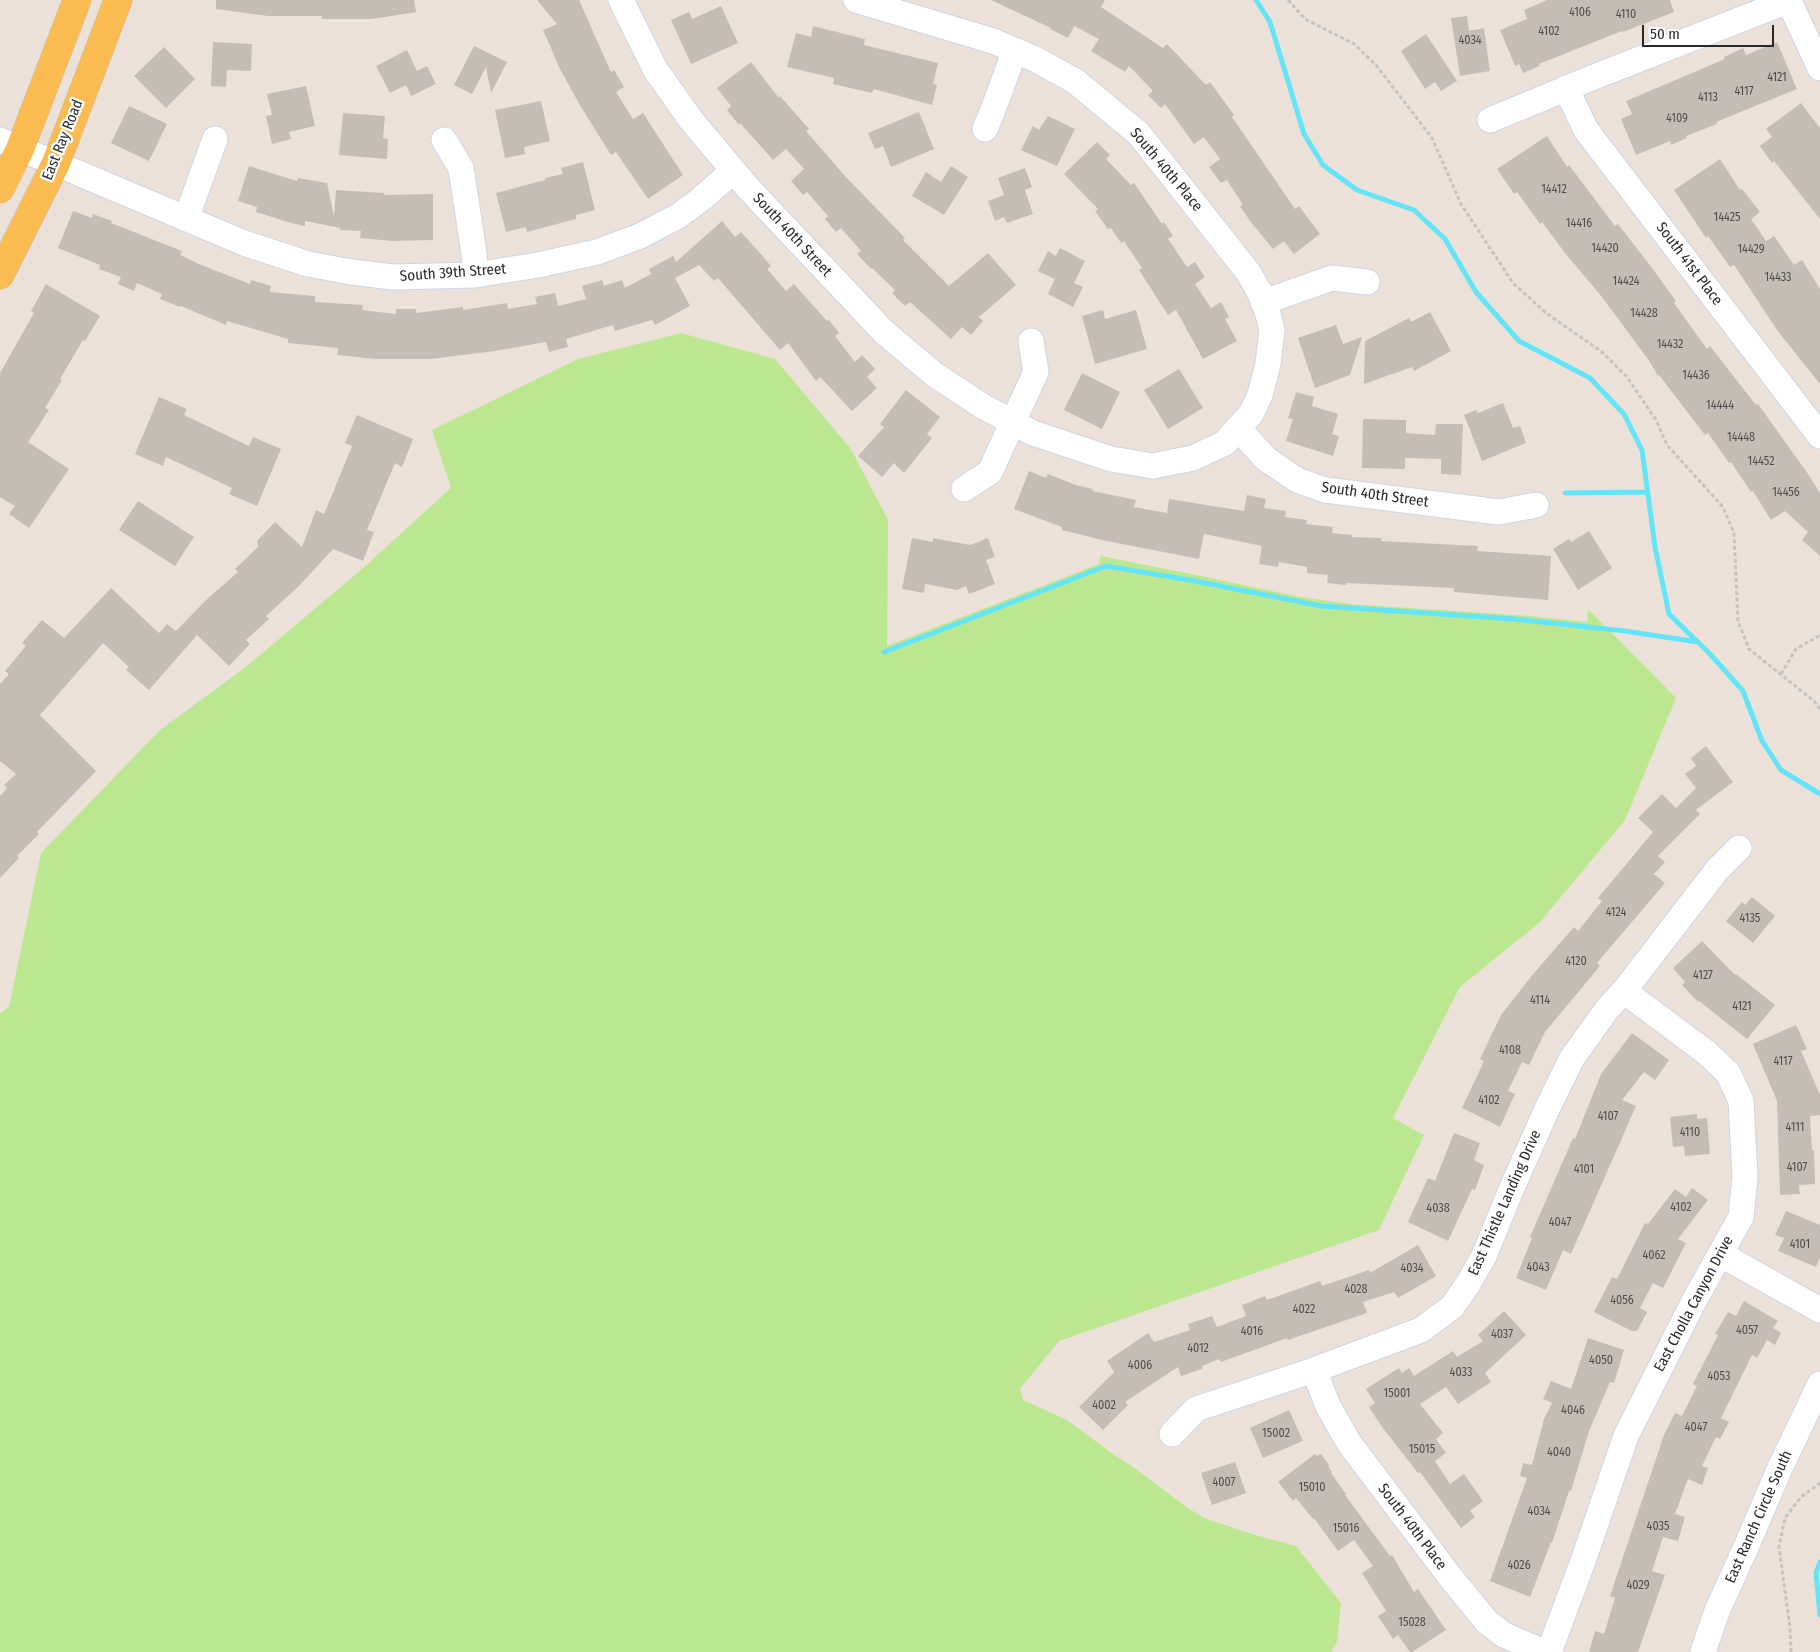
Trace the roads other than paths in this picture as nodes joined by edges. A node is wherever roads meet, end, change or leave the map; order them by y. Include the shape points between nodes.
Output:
1 (77, 0) edge
2 (118, 0) edge
3 (856, 0) edge
4 (1790, 0) edge
5 (629, 3) edge
6 (1015, 50) junction
7 (1820, 68) edge
8 (1566, 88) junction
9 (1490, 120) dead end
10 (985, 129) dead end
11 (215, 139) dead end
12 (444, 140) dead end
13 (10, 144) edge
14 (56, 163) junction
15 (733, 171) junction
16 (0, 189) edge
17 (186, 219) junction
18 (0, 275) edge
19 (475, 275) junction
20 (1367, 282) dead end
21 (1264, 302) junction
22 (1031, 341) dead end
23 (1013, 422) junction
24 (1238, 428) junction
25 (1820, 436) edge
26 (964, 490) dead end
27 (1536, 505) dead end
28 (1739, 848) dead end
29 (1624, 991) junction
30 (1720, 1254) junction
31 (1820, 1310) edge
32 (1314, 1370) junction
33 (1820, 1384) edge
34 (1172, 1434) dead end
35 (1544, 1652) edge
36 (1549, 1652) edge
37 (1703, 1652) edge

1 - 13 main road
2 - 14 main road, East Ray Road
3 - 6 street, South 40th Place
4 - 7 street
4 - 8 street
5 - 15 street, South 40th Street via 655,69
6 - 10 street
6 - 21 street, South 40th Place via 1075,81 1139,134 1248,272
8 - 9 street
8 - 25 street, South 41st Place via 1586,130
11 - 17 street
12 - 19 street via 461,168
13 - 14 street, South 39th Street
13 - 16 main road
14 - 17 street, South 39th Street
14 - 18 main road, East Ray Road
15 - 19 street, South 39th Street via 693,206 640,236 597,252
15 - 23 street, South 40th Street via 884,332 935,375 984,408
17 - 19 street, South 39th Street via 308,264 393,277
20 - 21 street via 1332,278
21 - 24 street, South 40th Place via 1272,330 1268,364 1260,395 1251,414
22 - 23 street via 1036,372
23 - 24 street, South 40th Street via 1033,433 1111,459 1153,466 1193,458 1226,443
23 - 26 street via 990,472
24 - 27 street, South 40th Street via 1266,459 1297,480 1326,490 1499,512
28 - 29 street, East Thistle Landing Drive via 1717,870
29 - 30 street, East Cholla Canyon Drive via 1728,1073 1741,1101 1745,1177 1741,1216
29 - 32 street, East Thistle Landing Drive via 1572,1058 1484,1256 1452,1307 1421,1330
30 - 31 street
30 - 36 street, East Cholla Canyon Drive via 1626,1436
32 - 34 street, East Thistle Landing Drive via 1196,1410
32 - 35 street, South 40th Place via 1328,1406 1349,1443 1451,1578 1487,1622 1504,1635
33 - 37 street, East Ranch Circle South via 1778,1470 1717,1610

